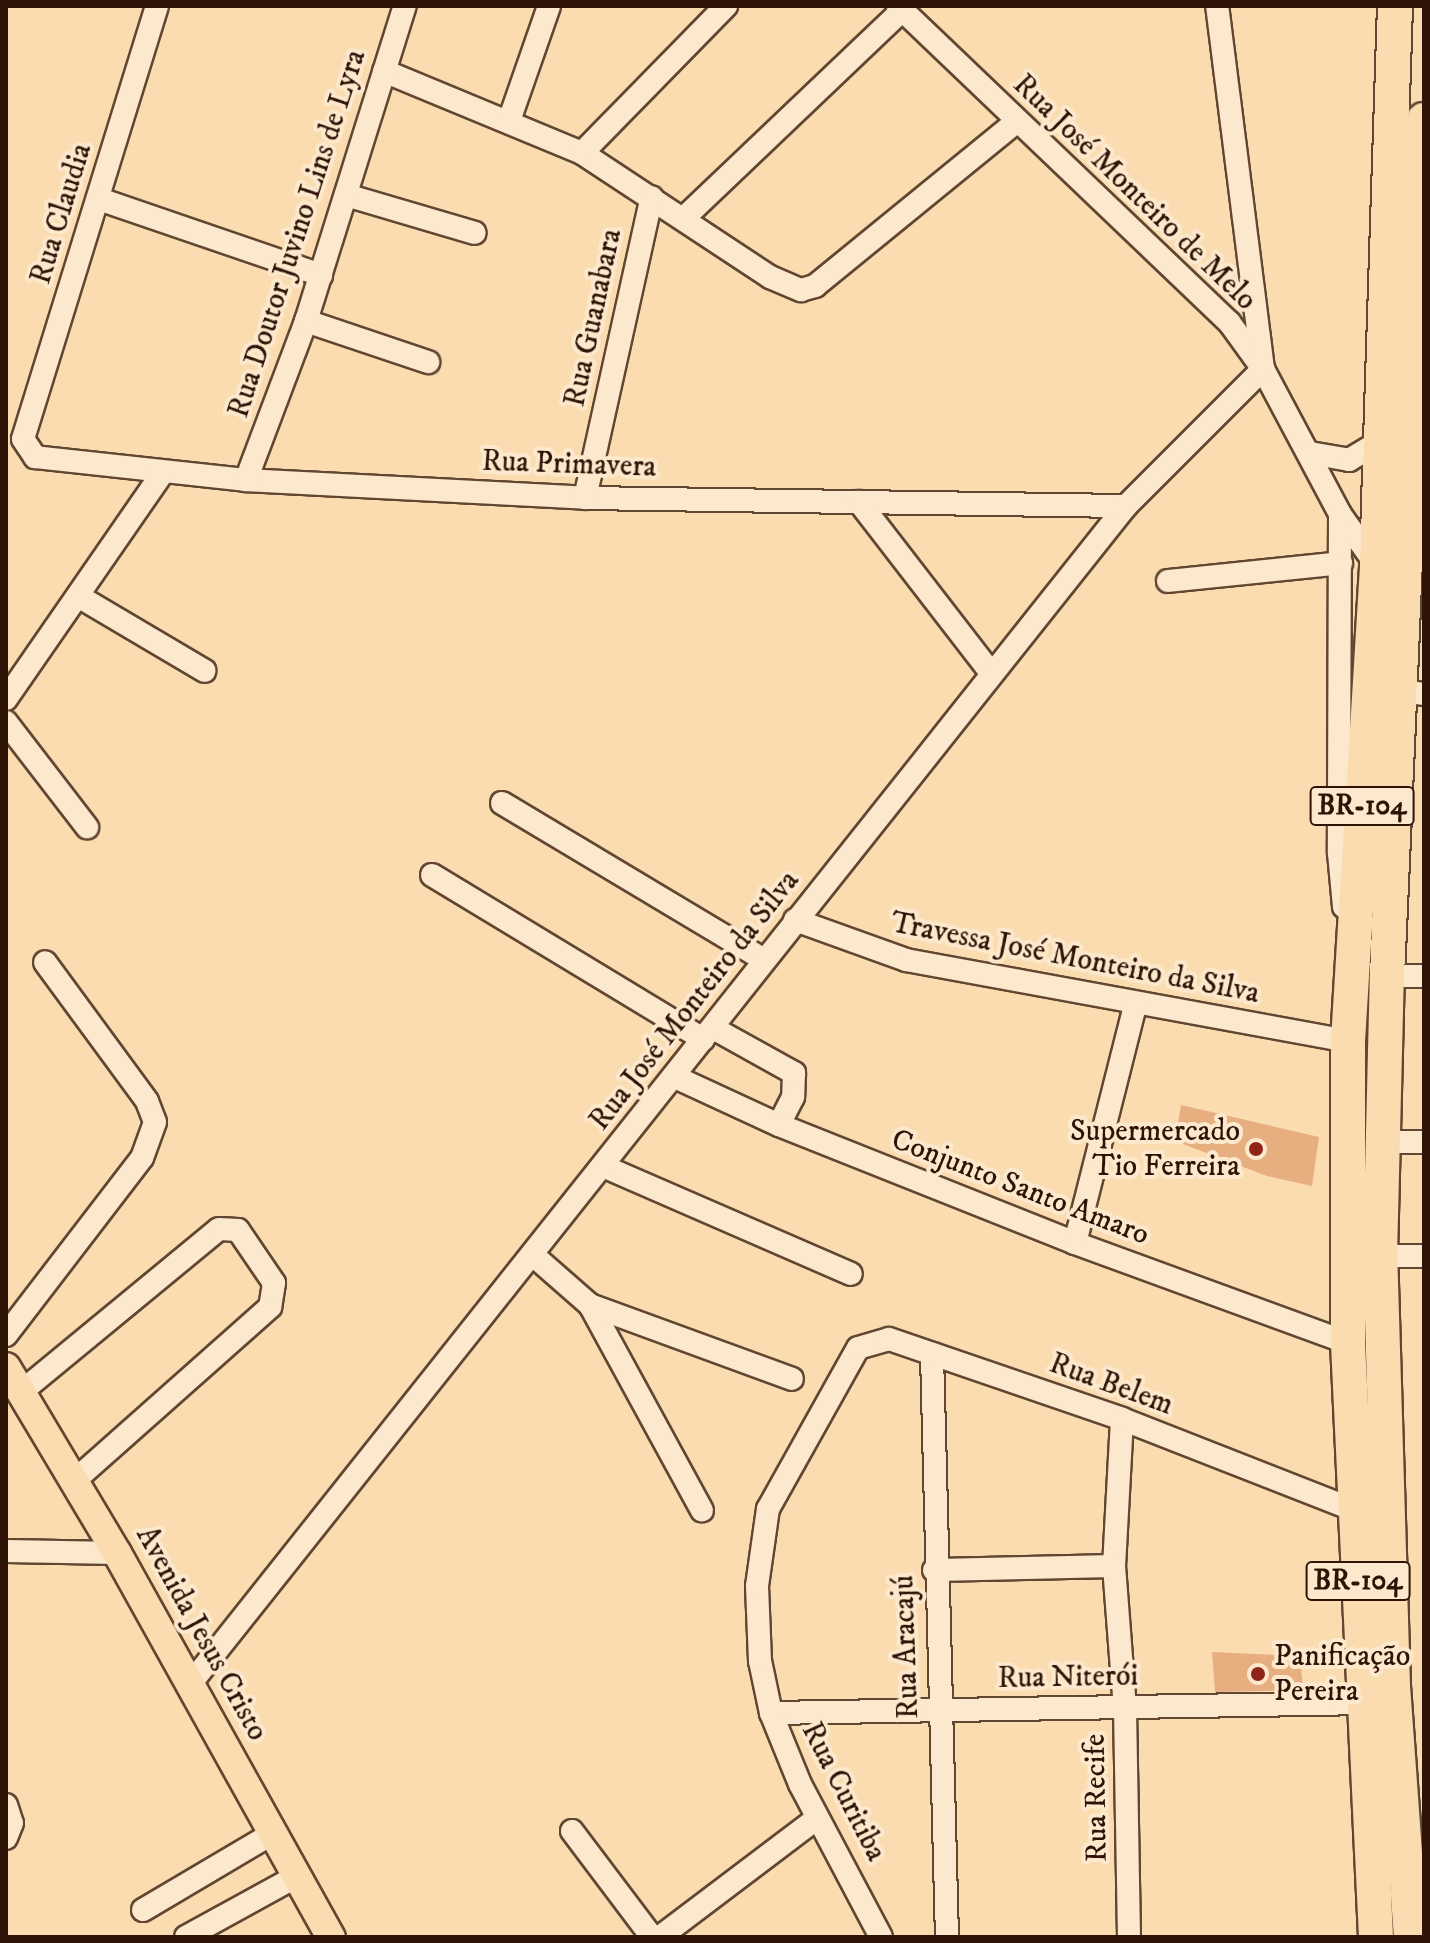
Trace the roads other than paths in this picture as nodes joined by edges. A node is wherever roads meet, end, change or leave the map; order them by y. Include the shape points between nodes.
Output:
1 (157, 6) edge
2 (405, 6) edge
3 (549, 6) edge
4 (726, 6) edge
5 (1217, 6) edge
6 (1395, 6) edge
7 (900, 8) edge
8 (384, 71) junction
9 (1424, 120) edge
10 (509, 121) junction
11 (1017, 121) junction
12 (582, 153) junction
13 (346, 195) junction
14 (652, 197) junction
15 (99, 199) junction
16 (685, 217) junction
17 (475, 233) dead end
18 (321, 275) junction
19 (306, 321) junction
20 (428, 362) dead end
21 (1263, 369) junction
22 (23, 439) joint
23 (1381, 441) junction
24 (1310, 453) junction
25 (163, 472) junction
26 (246, 480) junction
27 (585, 498) junction
28 (859, 502) junction
29 (1126, 506) junction
30 (1340, 514) junction
31 (1341, 563) junction
32 (1377, 566) junction
33 (1168, 581) dead end
34 (78, 596) junction
35 (205, 671) dead end
36 (992, 674) junction
37 (1412, 692) edge
38 (6, 699) edge
39 (6, 722) edge
40 (502, 803) dead end
41 (87, 827) dead end
42 (432, 875) dead end
43 (795, 920) junction
44 (1354, 943) junction
45 (764, 960) junction
46 (45, 962) dead end
47 (1387, 976) junction
48 (1424, 976) edge
49 (1135, 1006) junction
50 (708, 1033) junction
51 (1348, 1041) junction
52 (675, 1077) junction
53 (779, 1125) junction
54 (1383, 1142) junction
55 (1424, 1142) edge
56 (605, 1167) junction
57 (1075, 1243) junction
58 (534, 1256) junction
59 (1380, 1256) junction
60 (1424, 1256) edge
61 (851, 1274) dead end
62 (590, 1305) junction
63 (6, 1335) edge
64 (1348, 1343) junction
65 (932, 1354) junction
66 (849, 1357) joint
67 (10, 1376) edge
68 (792, 1379) dead end
69 (1122, 1419) junction
70 (74, 1481) junction
71 (702, 1510) dead end
72 (1354, 1510) junction
73 (6, 1551) edge
74 (117, 1553) junction
75 (1114, 1566) junction
76 (934, 1570) junction
77 (191, 1683) junction
78 (1365, 1703) junction
79 (1125, 1708) junction
80 (939, 1709) junction
81 (771, 1713) junction
82 (816, 1819) junction
83 (572, 1831) dead end
84 (273, 1833) junction
85 (1415, 1854) edge
86 (297, 1876) junction
87 (143, 1910) dead end
88 (664, 1935) edge
89 (186, 1937) edge
90 (331, 1937) edge
91 (881, 1937) edge
92 (947, 1937) edge
93 (1129, 1937) edge
94 (1376, 1937) edge
95 (1411, 1937) edge

1 - 15 street, Rua Claudia
2 - 8 street, Rua Doutor Juvino Lins de Lyra
3 - 10 street
4 - 12 street
5 - 21 street
6 - 23 highway, BR-104
7 - 11 street, Rua José Monteiro de Melo
7 - 16 street
8 - 10 street
8 - 13 street, Rua Doutor Juvino Lins de Lyra
9 - 37 highway, BR-104
10 - 12 street
11 - 16 street via 815,286 801,290 779,282
11 - 21 street, Rua José Monteiro de Melo via 1229,322
12 - 14 street
13 - 17 street
13 - 18 street, Rua Doutor Juvino Lins de Lyra
14 - 16 street
14 - 27 street, Rua Guanabara
15 - 18 street
15 - 22 street, Rua Claudia
18 - 19 street, Rua Doutor Juvino Lins de Lyra
19 - 20 street
19 - 26 street, Rua Doutor Juvino Lins de Lyra
21 - 24 street, Rua José Monteiro de Melo
21 - 29 street, Rua José Monteiro da Silva
22 - 25 street, Rua Primavera via 28,452 45,462
23 - 24 street via 1349,460
23 - 32 highway, BR-104
24 - 30 street, Rua José Monteiro de Melo
25 - 26 street, Rua Primavera
25 - 34 street
26 - 27 street, Rua Primavera
27 - 28 street, Rua Primavera
28 - 29 street, Rua Primavera
28 - 36 street
29 - 36 street, Rua José Monteiro da Silva
30 - 31 street
30 - 32 street, Rua José Monteiro de Melo
31 - 33 street
31 - 44 street via 1339,853
32 - 44 highway, BR-104
34 - 35 street
34 - 38 street
36 - 43 street, Rua José Monteiro da Silva
37 - 47 highway, BR-104
39 - 41 street
40 - 45 street
42 - 50 street
43 - 45 street, Rua José Monteiro da Silva
43 - 49 street, Travessa José Monteiro da Silva via 906,960
44 - 51 highway, BR-104
45 - 50 street, Rua José Monteiro da Silva
46 - 63 street via 147,1101 155,1122 142,1158
47 - 48 street
47 - 54 highway, BR-104
49 - 51 street, Travessa José Monteiro da Silva
49 - 57 street
50 - 52 street, Rua José Monteiro da Silva
50 - 53 street via 794,1073 793,1097
51 - 64 highway, BR-104
52 - 53 street, Conjunto Santo Amaro
52 - 56 street, Rua José Monteiro da Silva
53 - 57 street, Conjunto Santo Amaro
54 - 55 street
54 - 59 highway, BR-104
56 - 58 street, Rua José Monteiro da Silva
56 - 61 street
57 - 64 street, Conjunto Santo Amaro
58 - 62 street
58 - 77 street, Rua José Monteiro da Silva
59 - 60 street
59 - 85 highway, BR-104 via 1392,1664
62 - 68 street
62 - 71 street
64 - 72 highway, BR-104
65 - 66 street, Rua Belem via 876,1339
65 - 69 street, Rua Belem
65 - 76 street, Rua Aracajú
66 - 81 street, Rua Curitiba via 768,1509 757,1586 760,1661
67 - 70 main road, Avenida Jesus Cristo
67 - 70 street via 219,1229 238,1230 274,1283 270,1307
69 - 72 street, Rua Belem
69 - 75 street, Rua Recife
70 - 74 main road, Avenida Jesus Cristo
72 - 78 highway, BR-104
73 - 74 street
74 - 77 main road, Avenida Jesus Cristo
75 - 76 street
75 - 79 street, Rua Recife
76 - 80 street, Rua Aracajú
77 - 84 main road, Avenida Jesus Cristo
78 - 79 street, Rua Niterói
78 - 94 highway, BR-104
79 - 80 street, Rua Niterói
79 - 93 street, Rua Recife
80 - 81 street, Rua Niterói
80 - 92 street, Rua Aracajú
81 - 82 street, Rua Curitiba
82 - 88 street
82 - 91 street, Rua Curitiba
83 - 88 street
84 - 86 main road, Avenida Jesus Cristo
84 - 87 street
85 - 95 highway, BR-104
86 - 89 street
86 - 90 main road, Avenida Jesus Cristo

